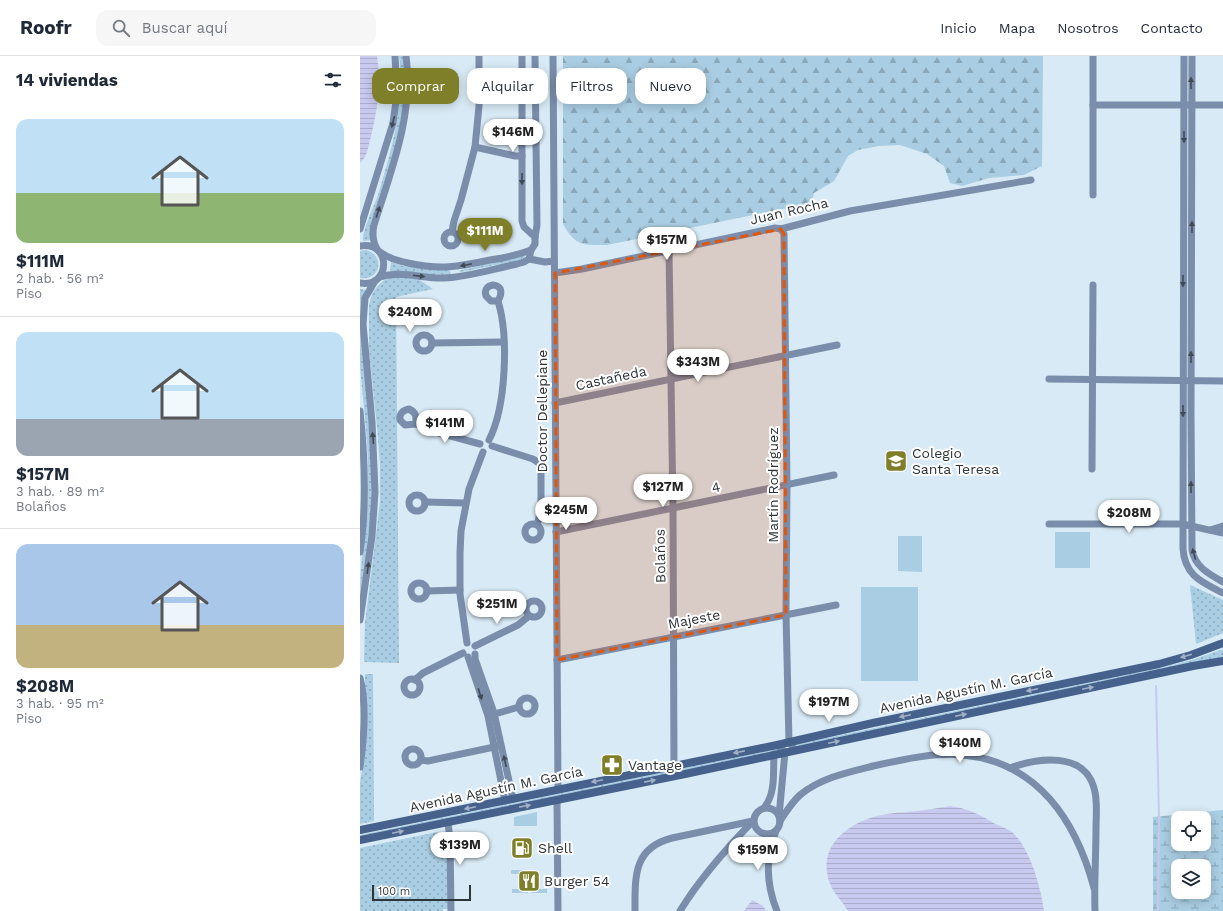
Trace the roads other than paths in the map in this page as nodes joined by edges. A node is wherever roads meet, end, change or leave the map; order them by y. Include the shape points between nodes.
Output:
1 (395, 56) edge
2 (406, 56) edge
3 (478, 56) edge
4 (522, 56) edge
5 (535, 56) edge
6 (553, 56) edge
7 (1093, 56) edge
8 (1184, 56) edge
9 (1192, 56) edge
10 (1093, 105) junction
11 (1188, 105) junction
12 (1223, 105) edge
13 (474, 148) junction
14 (536, 153) junction
15 (522, 157) junction
16 (536, 164) junction
17 (1031, 180) dead end
18 (1093, 195) dead end
19 (360, 229) edge
20 (782, 229) junction
21 (452, 232) dead end
22 (534, 237) junction
23 (1192, 241) junction
24 (1183, 242) junction
25 (360, 246) edge
26 (531, 250) junction
27 (378, 251) junction
28 (669, 251) junction
29 (529, 259) junction
30 (554, 261) junction
31 (452, 267) junction
32 (554, 273) junction
33 (454, 277) junction
34 (377, 279) junction
35 (360, 283) edge
36 (1092, 285) dead end
37 (498, 301) dead end
38 (504, 342) junction
39 (432, 343) dead end
40 (837, 344) dead end
41 (785, 356) junction
42 (672, 378) junction
43 (1049, 379) dead end
44 (1092, 380) junction
45 (1187, 381) junction
46 (1223, 381) edge
47 (555, 403) junction
48 (360, 411) edge
49 (416, 424) dead end
50 (490, 443) junction
51 (480, 444) junction
52 (483, 452) junction
53 (1092, 469) dead end
54 (834, 475) dead end
55 (787, 485) junction
56 (425, 502) dead end
57 (465, 503) junction
58 (673, 509) junction
59 (1049, 524) dead end
60 (1182, 524) junction
61 (536, 525) dead end
62 (1191, 526) junction
63 (1223, 526) edge
64 (1210, 530) junction
65 (556, 532) junction
66 (1223, 533) edge
67 (360, 552) edge
68 (1205, 571) junction
69 (1198, 579) junction
70 (1223, 582) edge
71 (460, 590) junction
72 (427, 591) dead end
73 (1223, 593) edge
74 (836, 604) dead end
75 (786, 615) junction
76 (529, 616) dead end
77 (360, 620) edge
78 (674, 636) junction
79 (467, 643) junction
80 (1223, 643) edge
81 (475, 650) junction
82 (465, 655) junction
83 (557, 660) junction
84 (1223, 660) edge
85 (360, 678) edge
86 (415, 680) dead end
87 (519, 707) dead end
88 (360, 709) edge
89 (491, 715) junction
90 (364, 719) junction
91 (789, 742) junction
92 (777, 745) junction
93 (498, 746) junction
94 (796, 750) junction
95 (785, 752) junction
96 (774, 754) junction
97 (421, 760) dead end
98 (674, 765) junction
99 (360, 767) edge
100 (1010, 768) junction
101 (783, 772) junction
102 (773, 773) junction
103 (558, 789) junction
104 (509, 800) junction
105 (557, 800) junction
106 (764, 808) junction
107 (780, 819) junction
108 (753, 821) junction
109 (448, 822) junction
110 (731, 825) junction
111 (360, 830) edge
112 (776, 831) junction
113 (737, 838) junction
114 (360, 840) edge
115 (1096, 844) junction
116 (1081, 848) junction
117 (1094, 888) junction
118 (451, 911) edge
119 (558, 911) edge
120 (635, 911) edge
121 (680, 911) edge
122 (777, 911) edge
123 (1095, 911) edge

1 -> 19 street via 397,94 393,123
27 -> 2 street via 372,234 406,112
3 - 13 street via 479,106
4 - 15 street
5 - 14 street
6 - 30 street, Doctor Dellepiane
7 - 10 street
8 - 11 street
11 -> 9 street
10 - 11 street
10 - 18 street
11 - 12 street
23 -> 11 street
11 -> 24 street
13 - 15 street
13 - 21 street
14 - 15 street via 529,152
14 - 16 street
15 - 16 street via 532,165
15 -> 22 street via 522,221
16 - 22 street
17 - 20 street, Juan Rocha via 856,210
20 - 28 street, Juan Rocha via 775,228
20 - 41 street, Martín Rodríguez
22 - 26 street via 535,244
23 - 24 street
45 -> 23 street
24 -> 45 street
25 - 27 street
26 - 29 street
26 -> 31 street
27 - 31 street via 400,261 424,267
27 - 34 street via 384,267
28 - 32 street, Juan Rocha via 582,270
28 - 42 street, Bolaños
29 - 30 street
29 - 33 street via 517,264
30 - 32 street, Doctor Dellepiane
31 - 33 street
32 - 47 street, Doctor Dellepiane
34 -> 33 street via 399,274
34 - 35 street via 370,283
77 -> 34 street via 372,536 375,492 363,324 366,298
36 - 44 street
37 - 38 street
38 - 39 street
38 - 50 street via 503,390
40 - 41 street, Castañeda
41 - 42 street, Castañeda
41 - 55 street, Martín Rodríguez
42 - 47 street, Castañeda
42 - 58 street, Bolaños
43 - 44 street
44 - 45 street
44 - 53 street
45 - 46 street
45 -> 60 street
62 -> 45 street
47 - 65 street, Doctor Dellepiane
48 - 67 street via 364,474
49 - 51 street
50 - 51 street via 483,441
50 - 52 street via 489,452
50 - 61 street via 539,463 541,510
51 - 52 street
52 - 57 street
54 - 55 street, 4
55 - 58 street, 4
55 - 75 street, Martín Rodríguez
56 - 57 street
57 - 71 street via 460,553
58 - 65 street, 4
58 - 78 street, Bolaños
59 - 60 street
60 - 62 street
60 - 69 street via 1184,560
62 - 64 street
68 -> 62 street via 1193,554
63 - 64 street
64 - 66 street
65 - 83 street, Doctor Dellepiane
68 - 69 street via 1199,569 1196,572
68 - 69 street via 1209,575 1208,580
68 - 70 street
69 - 73 street
71 - 72 street
71 - 79 street
74 - 75 street, Majeste
75 - 78 street, Majeste
75 - 91 street, Martín Rodríguez
76 - 81 street
78 - 83 street, Majeste
78 - 98 street, Bolaños
79 - 81 street via 472,643
79 - 82 street via 462,648
80 -> 91 main road, Avenida Agustín M. García via 1159,664
81 - 82 street via 472,656
81 - 89 street via 475,659
82 - 86 street via 423,673
82 -> 89 street
83 - 103 street, Doctor Dellepiane
94 -> 84 main road, Avenida Agustín M. García
85 - 90 street
87 - 89 street
88 - 90 street
89 - 93 street
90 - 99 street
91 - 92 main road, Avenida Agustín M. García
91 - 94 street
92 - 95 street
92 -> 98 main road, Avenida Agustín M. García
93 - 97 street via 428,761
93 - 104 street
94 - 95 main road, Avenida Agustín M. García
95 - 96 main road, Avenida Agustín M. García
95 - 101 street
96 - 102 street
105 -> 96 main road, Avenida Agustín M. García
98 -> 103 main road, Avenida Agustín M. García
100 - 107 street via 994,761 962,755 893,762 836,777 812,787 790,805
100 - 115 street via 1020,764 1057,759 1081,769 1094,787
100 - 116 street via 1046,794 1064,816
101 - 102 street
101 - 107 street
102 - 106 street via 772,792
103 - 104 main road, Avenida Agustín M. García
104 -> 111 main road, Avenida Agustín M. García
109 -> 105 main road, Avenida Agustín M. García
105 - 119 street
106 - 107 street via 772,808
106 - 108 street via 756,812
107 - 112 street
108 - 110 street
108 - 112 street via 756,829 763,834
108 - 113 street
114 -> 109 main road, Avenida Agustín M. García
109 - 118 street
110 - 113 street via 738,830
110 - 120 street via 672,838 652,846 637,868
112 - 122 street via 769,852 768,871
113 - 121 street via 697,885
115 - 116 street via 1090,849
115 - 117 street
116 - 117 street
117 - 123 street

